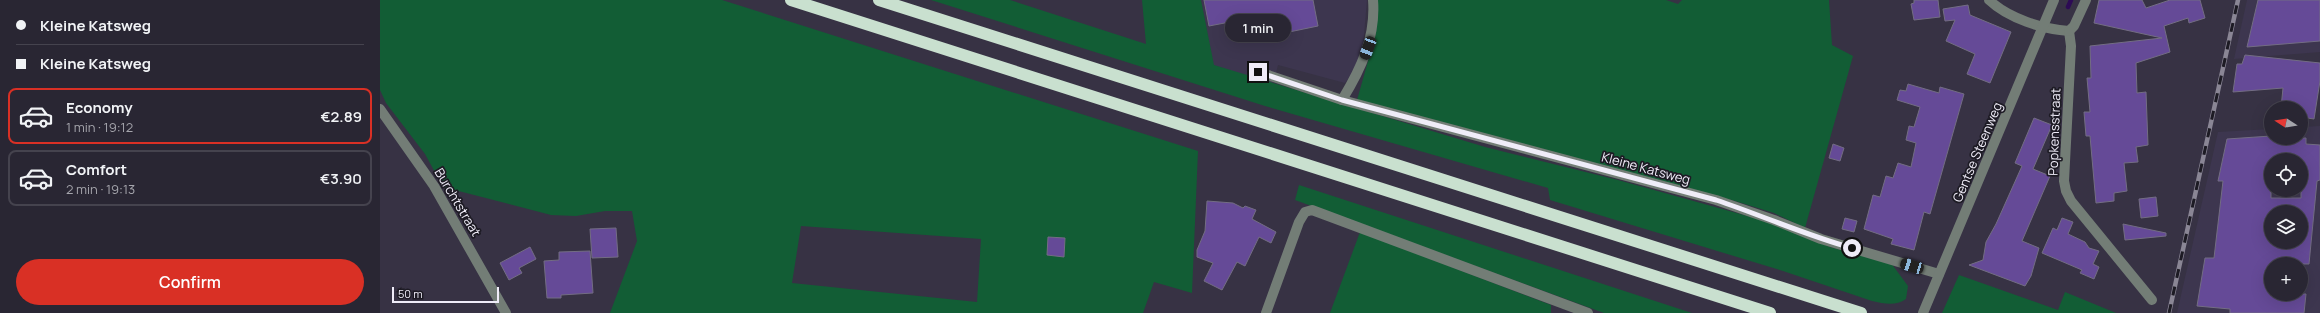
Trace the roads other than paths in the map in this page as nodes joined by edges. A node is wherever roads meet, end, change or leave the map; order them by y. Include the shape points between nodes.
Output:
1 (791, 0) edge
2 (879, 0) edge
3 (1373, 0) edge
4 (1989, 0) edge
5 (2054, 0) edge
6 (2086, 0) edge
7 (2044, 26) junction
8 (2069, 31) junction
9 (1258, 72) dead end
10 (1342, 100) junction
11 (380, 108) edge
12 (1939, 274) junction
13 (2152, 300) dead end
14 (506, 313) edge
15 (1266, 313) edge
16 (1588, 313) edge
17 (1770, 313) edge
18 (1861, 313) edge
19 (1923, 313) edge

1 - 17 highway
2 - 18 highway
3 - 10 street via 1368,48 1358,74
4 - 7 street via 2013,16
5 - 7 street, Gentse Steenweg
6 - 8 street
7 - 8 street
7 - 12 street, Gentse Steenweg
8 - 13 street, Popkensstraat via 2071,46 2064,181 2066,191 2071,201
9 - 10 street, Kleine Katsweg
10 - 12 street, Kleine Katsweg via 1716,200 1821,239
11 - 14 street, Burchtstraat via 434,186
12 - 19 street, Gentse Steenweg
15 - 16 street via 1299,222 1305,212 1312,210

